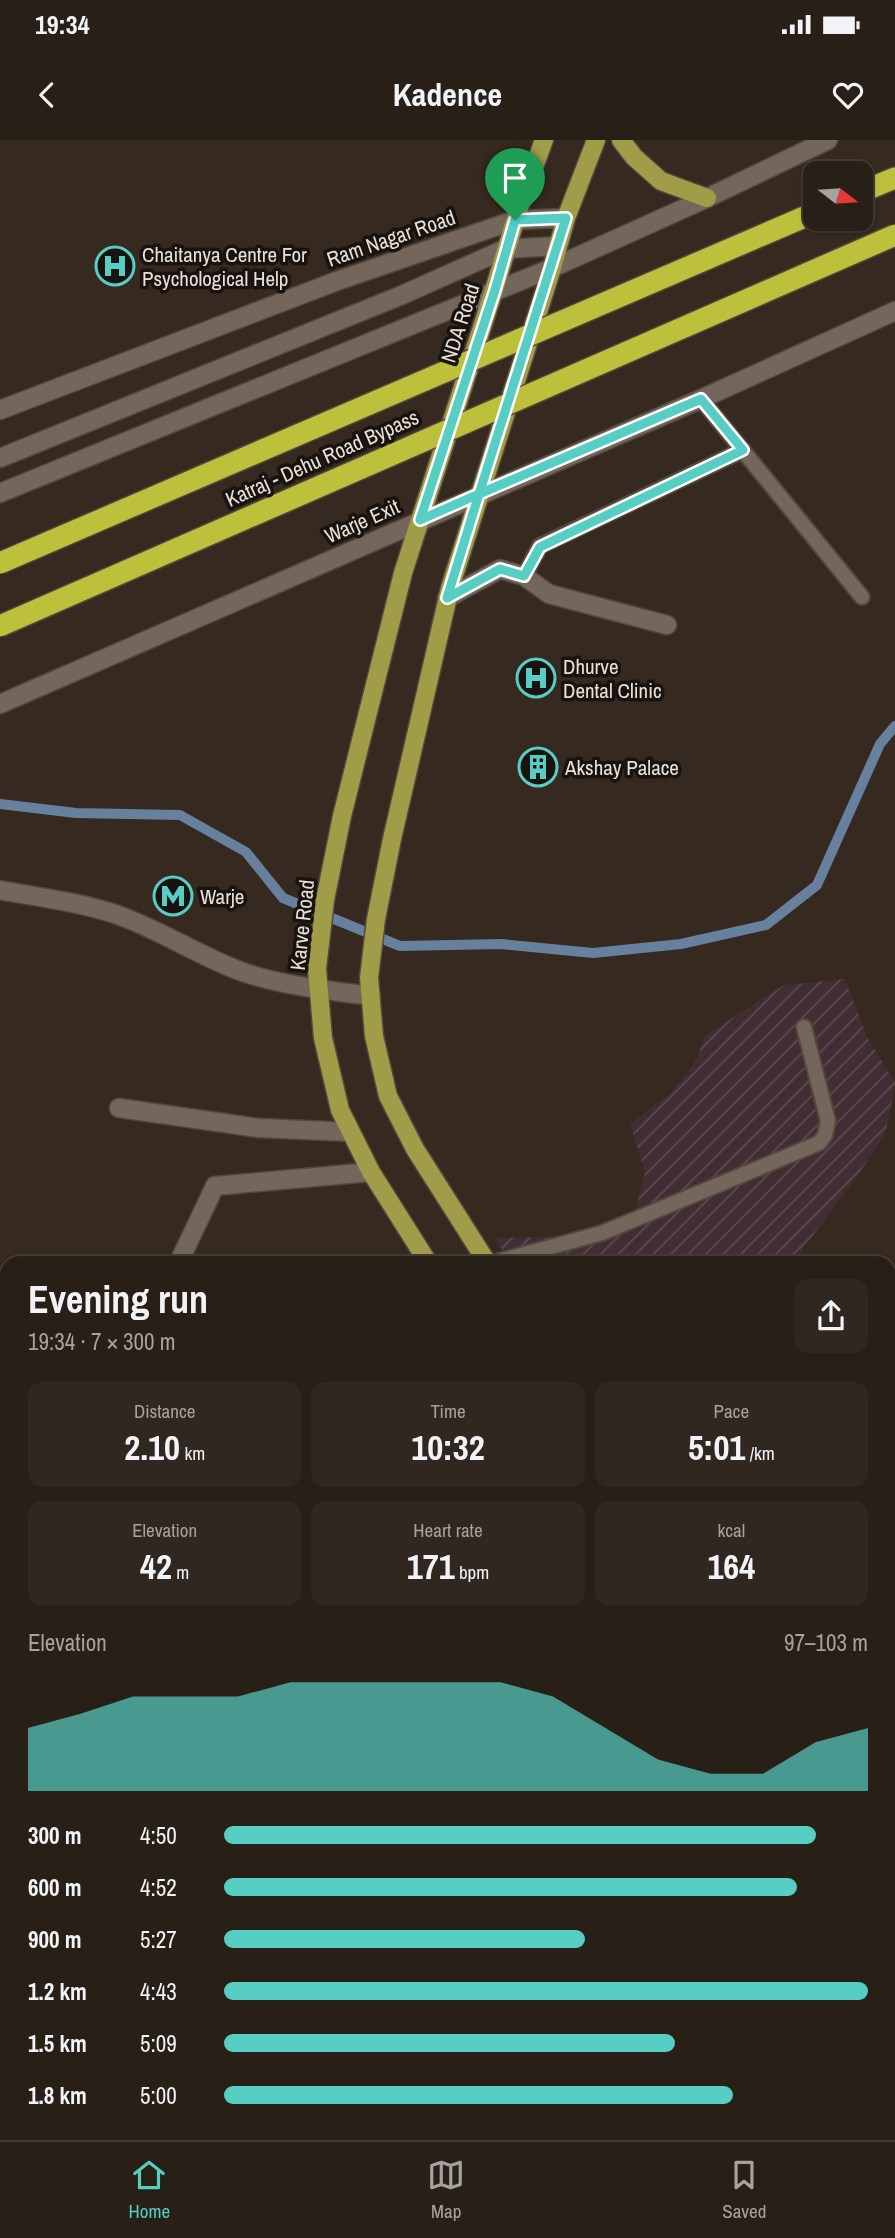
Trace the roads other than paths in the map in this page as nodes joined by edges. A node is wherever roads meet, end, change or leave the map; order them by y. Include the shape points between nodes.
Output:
1 (544, 140) edge
2 (596, 140) edge
3 (621, 140) edge
4 (828, 140) edge
5 (895, 178) edge
6 (873, 187) edge
7 (706, 198) junction
8 (566, 218) junction
9 (803, 218) edge
10 (515, 220) junction
11 (895, 235) edge
12 (557, 246) junction
13 (505, 249) junction
14 (552, 268) junction
15 (495, 290) junction
16 (895, 312) edge
17 (701, 399) junction
18 (0, 410) edge
19 (743, 450) junction
20 (0, 458) edge
21 (0, 493) edge
22 (479, 494) junction
23 (420, 520) junction
24 (0, 563) edge
25 (403, 573) joint
26 (524, 576) junction
27 (449, 593) junction
28 (862, 597) dead end
29 (667, 625) dead end
30 (0, 626) edge
31 (0, 704) edge
32 (0, 890) edge
33 (370, 987) junction
34 (319, 990) junction
35 (804, 1027) dead end
36 (119, 1108) dead end
37 (351, 1132) junction
38 (371, 1172) junction
39 (182, 1256) edge
40 (424, 1256) edge
41 (483, 1256) edge
42 (517, 1256) edge

1 - 10 main road, NDA Road
2 - 8 main road
3 - 7 main road via 661,181
4 - 7 street
5 - 6 highway
7 - 14 street
8 - 10 street, Ram Nagar Road
8 - 12 main road
9 - 24 highway, Katraj - Dehu Road Bypass, bridge
10 - 13 main road, NDA Road
10 - 18 street, Ram Nagar Road via 337,281
11 - 30 highway, Katraj - Dehu Road Bypass, bridge
12 - 13 street
12 - 14 main road
13 - 15 main road, NDA Road
13 - 20 street
14 - 15 street
14 - 22 main road
15 - 21 street
15 - 23 main road, NDA Road
16 - 17 street, Warje Exit
17 - 19 lane
17 - 22 street, Warje Exit
19 - 26 lane via 540,547
19 - 28 lane
22 - 23 street, Warje Exit
22 - 27 main road
23 - 25 main road, NDA Road
23 - 31 street, Warje Exit
25 - 34 main road, Karve Road via 325,900
26 - 27 street via 500,569
26 - 29 street via 549,594
27 - 33 main road via 392,839 376,919
32 - 34 street via 113,914 243,972
33 - 34 street
33 - 41 main road via 374,1036 388,1096 415,1149
34 - 37 main road, Karve Road via 323,1038 340,1111
35 - 42 lane via 828,1121 819,1143 602,1233
36 - 37 street via 259,1128
37 - 38 main road, Karve Road
38 - 39 street via 215,1186
38 - 40 main road, Karve Road

